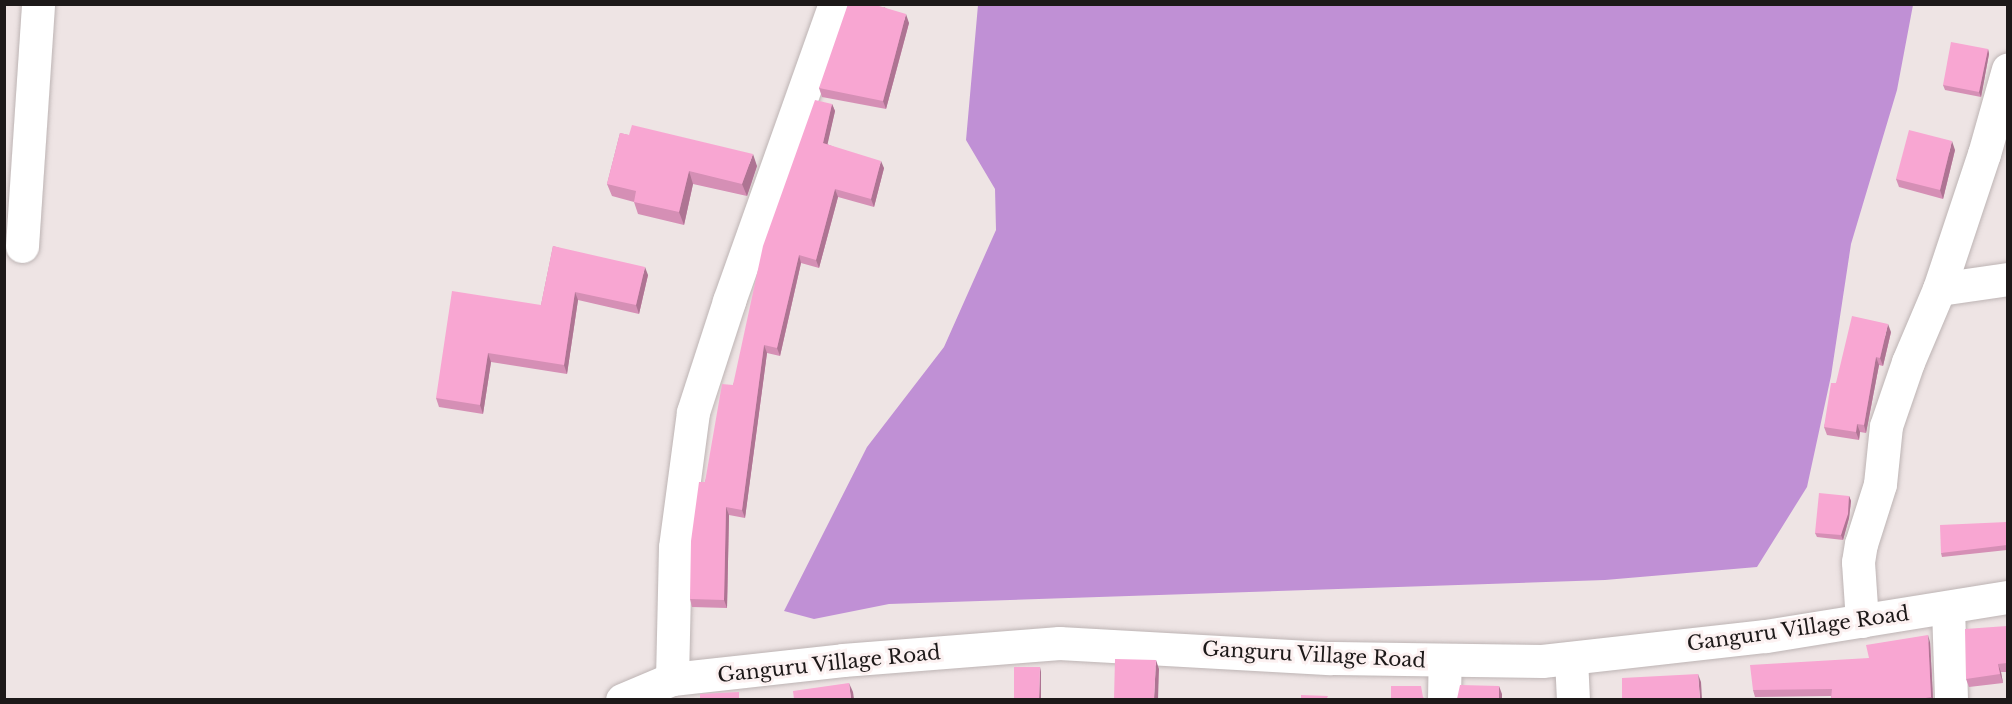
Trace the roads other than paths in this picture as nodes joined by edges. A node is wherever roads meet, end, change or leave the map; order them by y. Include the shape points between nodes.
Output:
1 (38, 4) edge
2 (835, 4) edge
3 (2007, 69) edge
4 (22, 246) dead end
5 (2007, 279) edge
6 (1939, 289) junction
7 (2007, 597) edge
8 (1948, 608) junction
9 (1862, 621) junction
10 (1571, 658) junction
11 (1445, 661) junction
12 (672, 679) junction
13 (622, 699) edge
14 (1444, 699) edge
15 (1573, 699) edge
16 (1951, 699) edge

1 - 4 street
2 - 12 street via 693,412 675,547
3 - 6 street
5 - 6 street
6 - 9 street via 1886,426 1880,484 1858,562
7 - 8 street, Ganguru Village Road
8 - 9 street, Ganguru Village Road
8 - 16 street
9 - 10 street, Ganguru Village Road
10 - 11 street, Ganguru Village Road
10 - 15 street
11 - 12 street, Ganguru Village Road via 1059,643 843,660
11 - 14 street
12 - 13 street, Ganguru Village Road

